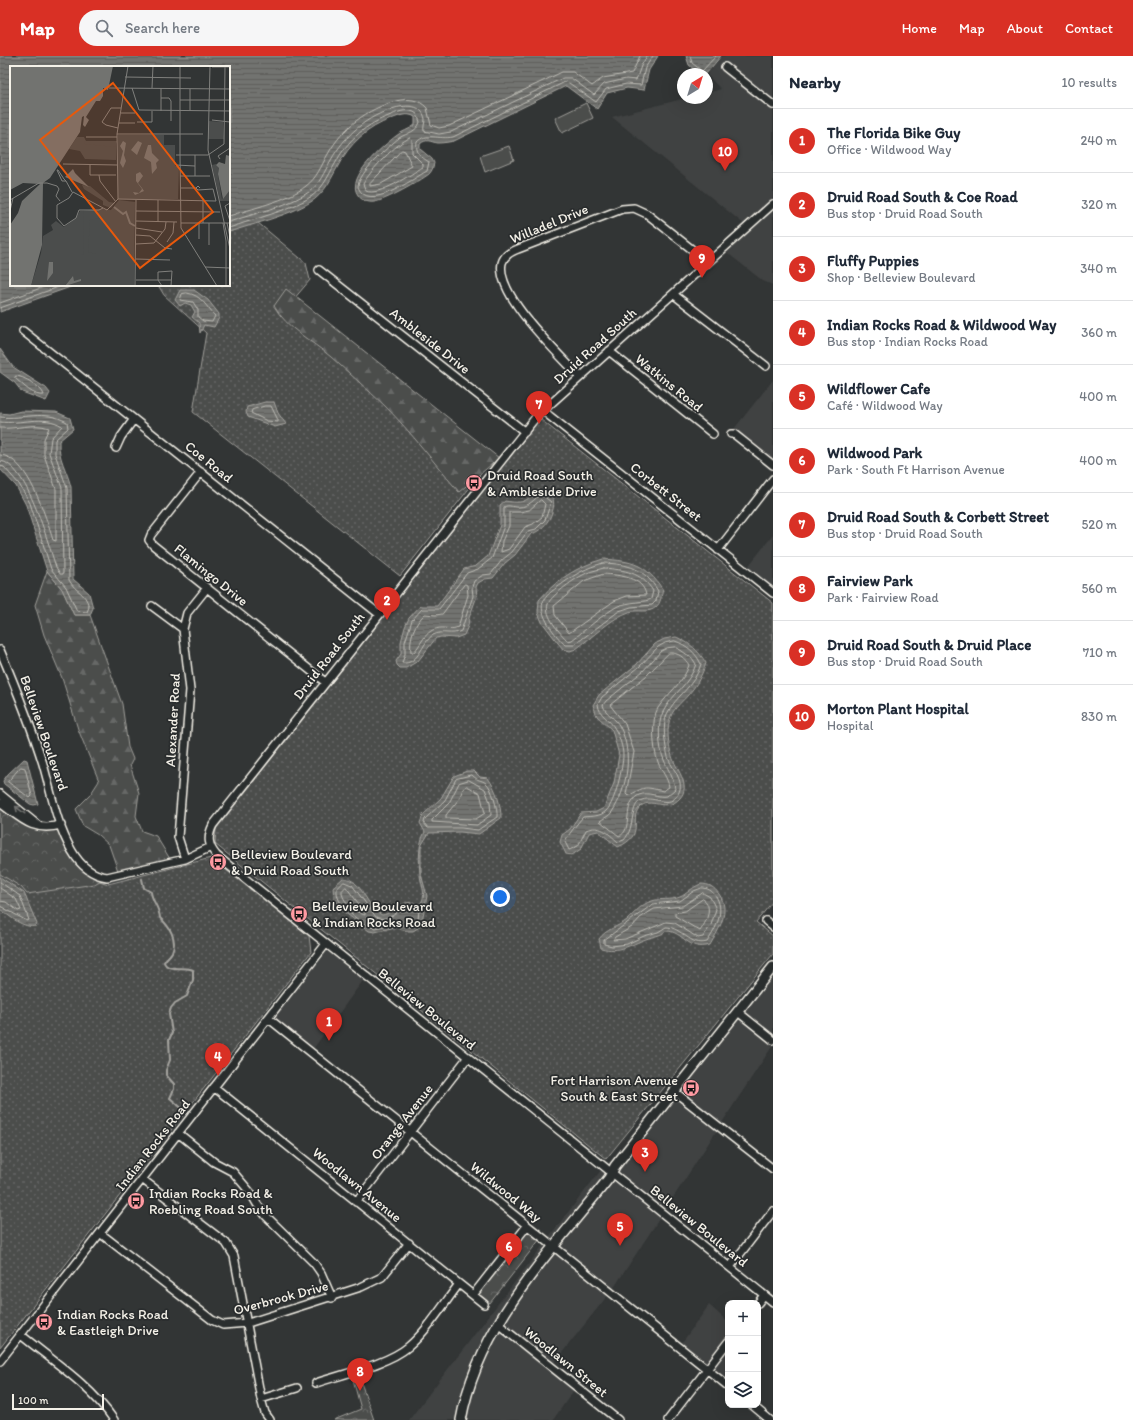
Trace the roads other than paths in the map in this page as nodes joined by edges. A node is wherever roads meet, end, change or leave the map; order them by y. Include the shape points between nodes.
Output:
1 (725, 67) dead end
2 (773, 105) edge
3 (773, 204) edge
4 (708, 262) junction
5 (320, 270) dead end
6 (673, 294) junction
7 (23, 332) dead end
8 (608, 351) junction
9 (766, 366) dead end
10 (580, 376) junction
11 (542, 410) junction
12 (134, 419) junction
13 (525, 432) junction
14 (713, 434) dead end
15 (731, 434) dead end
16 (116, 448) dead end
17 (773, 465) edge
18 (201, 472) junction
19 (773, 479) edge
20 (718, 550) junction
21 (207, 588) junction
22 (773, 593) edge
23 (152, 606) dead end
24 (379, 614) junction
25 (183, 629) junction
26 (0, 650) edge
27 (325, 682) junction
28 (0, 794) edge
29 (0, 803) edge
30 (61, 825) junction
31 (39, 826) junction
32 (211, 847) junction
33 (185, 859) junction
34 (766, 921) dead end
35 (773, 927) edge
36 (326, 944) junction
37 (773, 967) edge
38 (738, 1012) junction
39 (268, 1018) junction
40 (773, 1040) edge
41 (468, 1057) junction
42 (214, 1087) junction
43 (675, 1092) junction
44 (410, 1132) junction
45 (178, 1134) junction
46 (773, 1169) edge
47 (612, 1172) junction
48 (142, 1179) junction
49 (356, 1202) junction
50 (773, 1210) edge
51 (527, 1226) junction
52 (100, 1233) junction
53 (409, 1243) junction
54 (554, 1247) junction
55 (730, 1267) junction
56 (459, 1284) junction
57 (473, 1295) junction
58 (764, 1295) junction
59 (332, 1298) junction
60 (760, 1300) edge
61 (773, 1302) edge
62 (484, 1304) dead end
63 (248, 1324) junction
64 (498, 1324) junction
65 (21, 1335) junction
66 (725, 1346) edge
67 (0, 1361) edge
68 (707, 1370) junction
69 (316, 1383) dead end
70 (725, 1384) edge
71 (297, 1388) dead end
72 (261, 1399) junction
73 (756, 1408) edge
74 (114, 1420) edge
75 (270, 1420) edge
76 (461, 1420) edge
77 (618, 1420) edge
78 (668, 1420) edge
79 (770, 1420) edge

1 - 2 street
3 - 4 street, Druid Road South
4 - 6 street, Druid Road South
4 - 10 street, Willadel Drive via 647,214 634,208 622,209 506,256 502,261 502,269 512,299
5 - 13 street, Ambleside Drive
6 - 8 street, Druid Road South
6 - 9 street
7 - 12 street, Coe Road
8 - 10 street, Druid Road South
8 - 14 street, Watkins Road
10 - 11 street, Druid Road South
11 - 13 street, Druid Road South
11 - 20 street, Corbett Street
12 - 16 street
12 - 18 street, Coe Road
13 - 24 street, Druid Road South
15 - 17 street
18 - 21 street, Flamingo Drive via 150,535 150,540
18 - 24 street, Coe Road
19 - 20 street
20 - 22 street, Corbett Street
21 - 25 street, Alexander Road via 187,613
21 - 27 street, Flamingo Drive
23 - 25 street
24 - 27 street, Druid Road South
25 - 33 street, Alexander Road via 190,690 178,837
26 - 30 street, Belleview Boulevard via 25,708
27 - 32 street, Druid Road South via 213,825 209,834
31 -> 28 street
29 - 31 street via 28,824
30 - 31 street via 47,828
30 - 33 street, Belleview Boulevard via 71,850 81,864 99,876 108,877
32 - 33 street, Belleview Boulevard
32 - 36 street, Belleview Boulevard via 217,856
34 - 35 street
36 - 39 street, Indian Rocks Road
36 - 41 street, Belleview Boulevard
37 - 38 main road
38 - 40 street
38 - 43 main road
39 - 42 street, Indian Rocks Road
39 - 44 street, Wildwood Way
41 - 44 street, Orange Avenue
41 - 47 street, Belleview Boulevard
42 - 45 street, Indian Rocks Road
42 - 49 street, Woodlawn Avenue
43 - 46 street
43 - 47 main road
44 - 49 street, Orange Avenue
44 - 51 street, Wildwood Way
45 - 48 street, Indian Rocks Road
45 - 59 street via 209,1159 232,1172 250,1192 266,1216 314,1263
47 - 54 main road
47 - 55 street, Belleview Boulevard
48 - 52 street, Indian Rocks Road
48 - 63 street via 226,1243 234,1256
49 - 53 street, Woodlawn Avenue
50 - 55 street
51 - 54 street, Wildwood Way
51 - 57 street
52 - 63 street, Overbrook Drive via 212,1320 223,1325
52 - 65 street, Indian Rocks Road
53 - 56 street, Woodlawn Avenue
53 - 59 street, Overbrook Drive via 382,1276 362,1287
54 - 64 main road via 519,1290
54 - 68 street, Wildwood Way
55 - 58 street, Belleview Boulevard
56 - 57 street, Woodlawn Avenue
56 - 69 street via 409,1346 398,1354
57 - 62 street, Woodlawn Avenue
58 - 60 street
58 - 61 street, Belleview Boulevard
59 - 63 street, Overbrook Drive
63 - 72 street
64 - 76 main road via 471,1382
64 - 77 street, Woodlawn Street
65 - 67 street, Indian Rocks Road
65 - 74 street via 82,1385 107,1409
66 - 68 street
68 - 70 street, Wildwood Way
68 - 78 street
71 - 72 street
72 - 75 street
73 - 79 street

